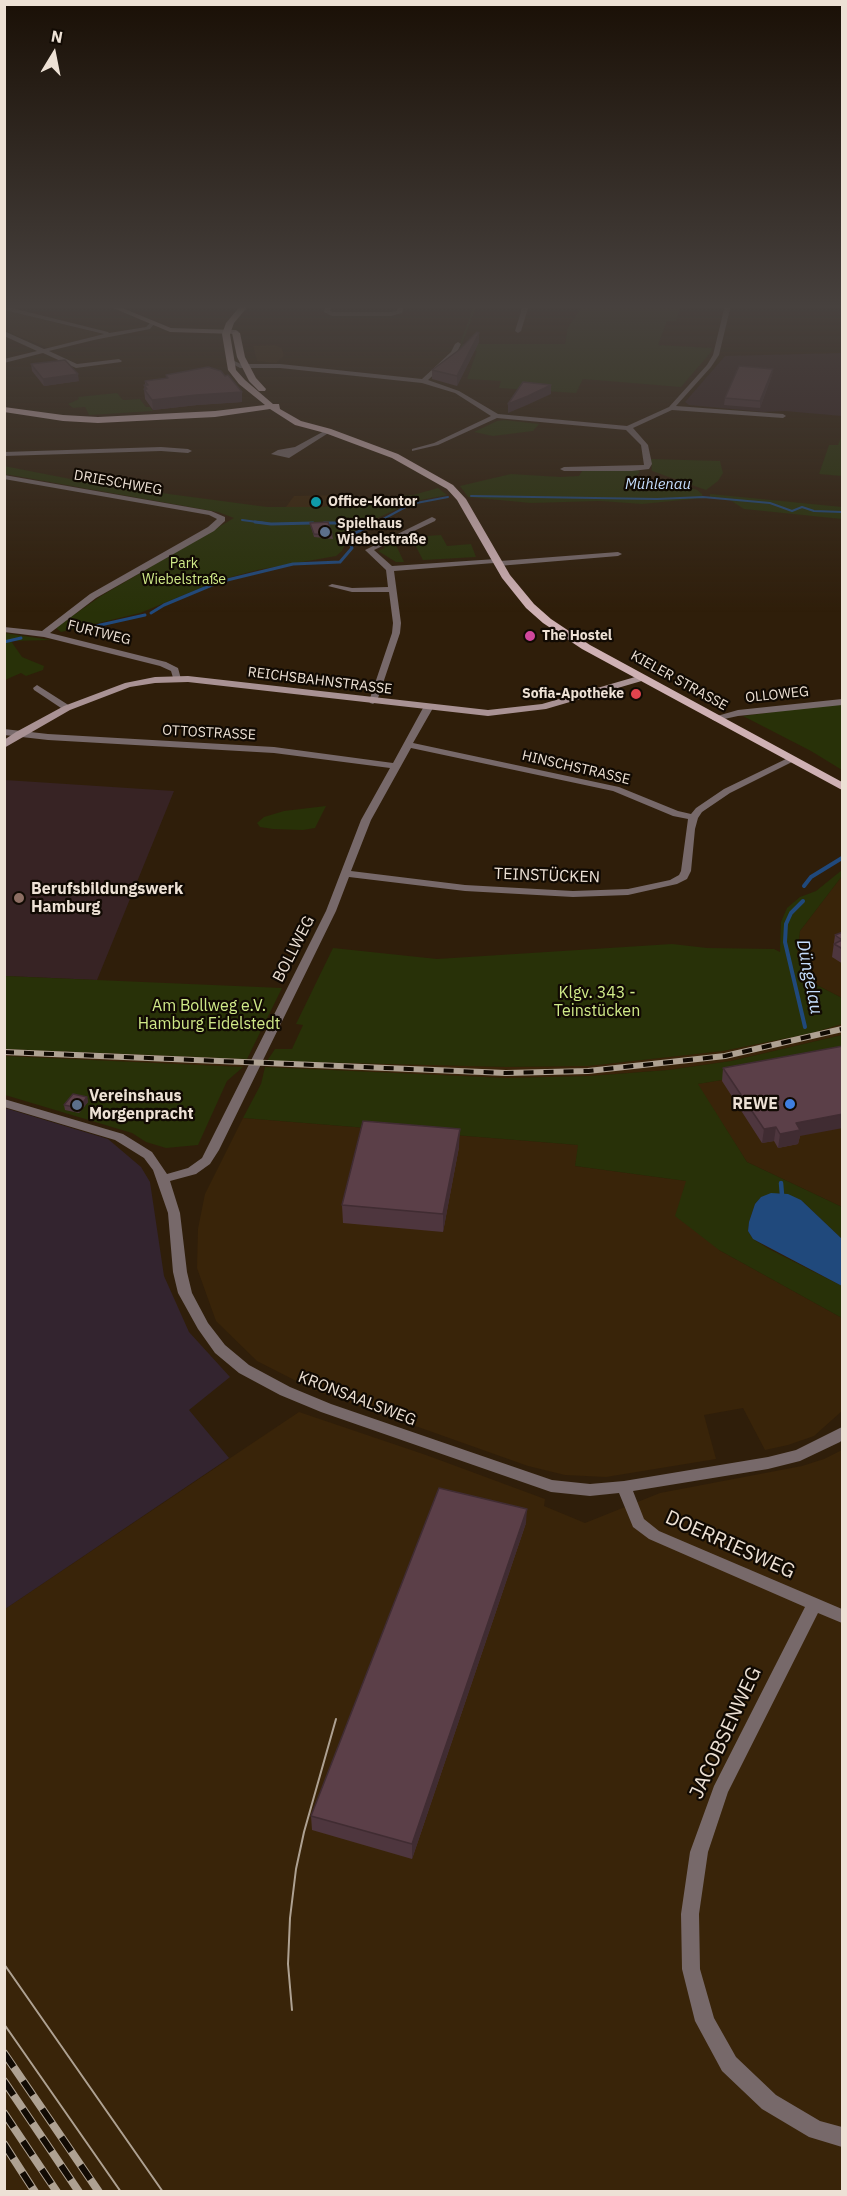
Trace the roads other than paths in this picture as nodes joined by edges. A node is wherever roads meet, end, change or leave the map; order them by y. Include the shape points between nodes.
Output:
1 (268, 407) edge
2 (272, 407) edge
3 (288, 407) edge
4 (482, 407) edge
5 (671, 408) joint
6 (4, 409) edge
7 (496, 416) junction
8 (783, 416) dead end
9 (628, 428) junction
10 (327, 431) junction
11 (297, 449) dead end
12 (414, 450) dead end
13 (188, 451) dead end
14 (4, 454) edge
15 (564, 470) dead end
16 (4, 477) edge
17 (432, 519) dead end
18 (618, 554) dead end
19 (497, 562) junction
20 (390, 569) junction
21 (333, 585) dead end
22 (392, 589) junction
23 (4, 629) edge
24 (44, 634) junction
25 (642, 678) junction
26 (177, 679) junction
27 (37, 688) dead end
28 (373, 701) junction
29 (843, 702) edge
30 (67, 708) junction
31 (428, 708) junction
32 (715, 718) junction
33 (4, 732) edge
34 (19, 734) junction
35 (408, 744) junction
36 (4, 745) edge
37 (791, 760) junction
38 (395, 766) junction
39 (843, 787) edge
40 (693, 817) junction
41 (347, 874) junction
42 (4, 1104) edge
43 (163, 1179) junction
44 (843, 1432) edge
45 (624, 1487) junction
46 (814, 1604) junction
47 (843, 1616) edge
48 (843, 2137) edge

1 - 6 main road via 98,420
2 - 10 main road, KIELER STRASSE via 292,421
3 - 10 main road, KIELER STRASSE
4 - 7 street
5 - 8 street
5 - 9 street
7 - 9 street
7 - 12 street
9 - 15 street via 644,445 646,467
10 - 11 street
10 - 19 main road, KIELER STRASSE via 395,456 450,487
13 - 14 street
16 - 24 street, DRIESCHWEG via 221,517 220,522 93,596
17 - 20 street via 369,550
18 - 19 street
19 - 20 street
19 - 25 main road, KIELER STRASSE via 530,606 547,621
20 - 22 street
21 - 22 street via 352,590
22 - 28 street via 397,628
23 - 24 street, FURTWEG
24 - 26 street, FURTWEG via 164,664 176,670
25 - 31 street, REICHSBAHNSTRASSE via 518,711
25 - 32 main road, KIELER STRASSE
26 - 28 street, REICHSBAHNSTRASSE
26 - 30 street, REICHSBAHNSTRASSE via 128,685
27 - 30 street
28 - 31 street, REICHSBAHNSTRASSE
29 - 32 street, OLLOWEG
30 - 34 street, REICHSBAHNSTRASSE
31 - 35 street, BOLLWEG
32 - 37 main road, KIELER STRASSE
33 - 34 street, OTTOSTRASSE
34 - 36 street, REICHSBAHNSTRASSE
34 - 38 street, OTTOSTRASSE via 274,750
35 - 38 street, BOLLWEG
35 - 40 street, HINSCHSTRASSE via 616,789
37 - 39 main road, KIELER STRASSE
37 - 40 street via 707,803
38 - 41 street, BOLLWEG via 366,820
40 - 41 street, TEINSTÜCKEN via 683,877 628,892 512,891
41 - 43 street, BOLLWEG via 213,1150 192,1171
42 - 43 street, KRONSAALSWEG via 119,1137 148,1155
43 - 45 street, KRONSAALSWEG via 174,1213 185,1293 220,1349 244,1369 326,1408 551,1486 590,1490
44 - 45 street, KRONSAALSWEG via 800,1455
45 - 46 street, DOERRIESWEG via 638,1523 654,1535
46 - 47 street, DOERRIESWEG
46 - 48 street, JACOBSENWEG via 720,1791 702,1845 690,1914 692,1969 705,2022 729,2064 769,2102 816,2130

